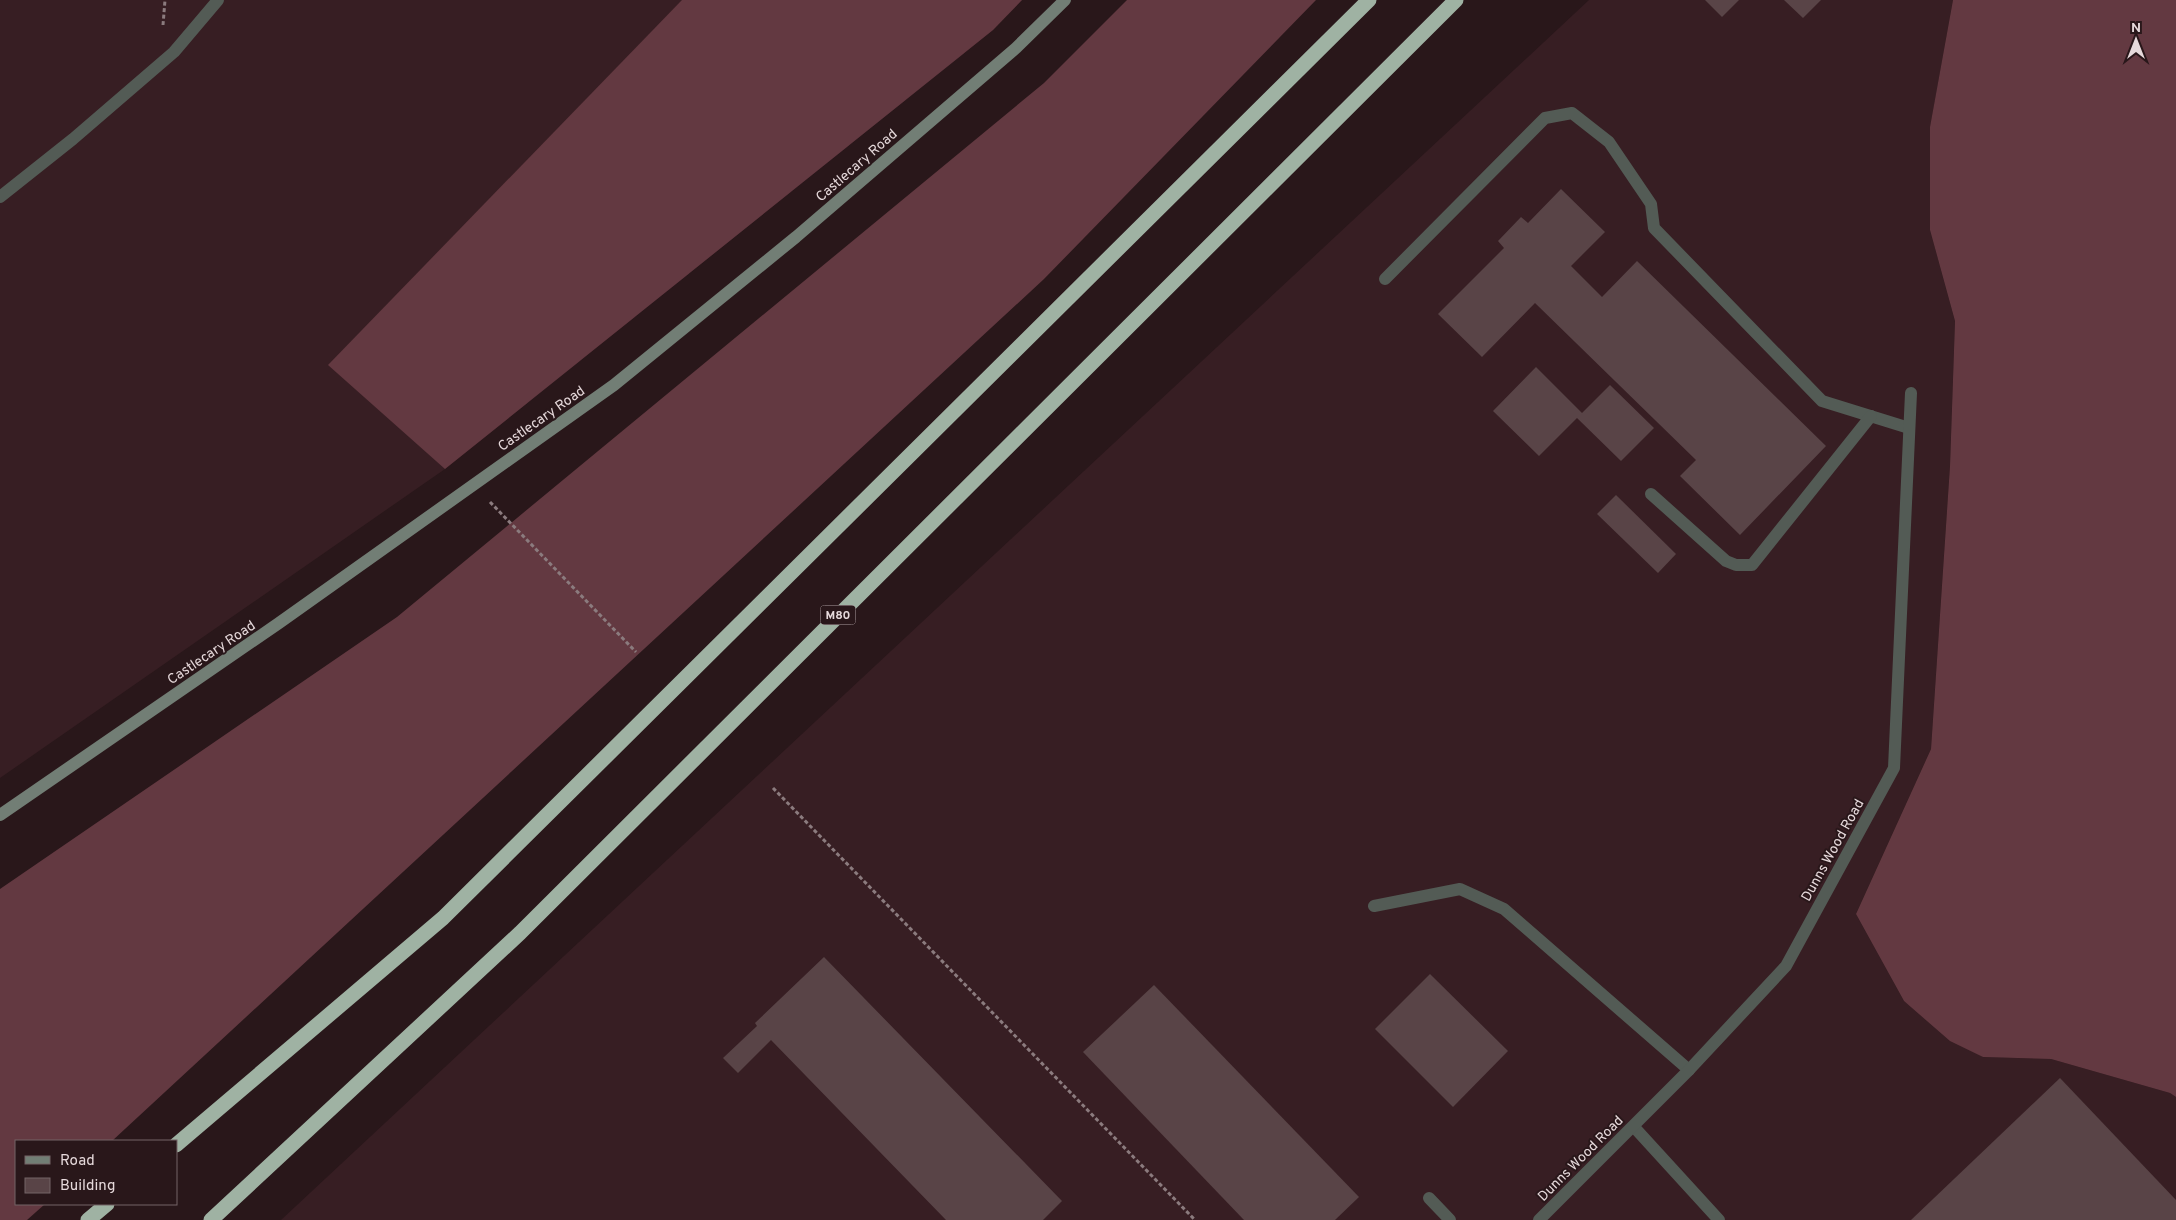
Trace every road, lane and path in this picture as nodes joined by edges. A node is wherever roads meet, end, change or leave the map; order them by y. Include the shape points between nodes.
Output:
1 (218, 0) edge
2 (1065, 0) edge
3 (1368, 0) edge
4 (1456, 0) edge
5 (0, 197) edge
6 (1385, 279) dead end
7 (1911, 393) dead end
8 (1871, 416) junction
9 (1910, 428) junction
10 (473, 485) junction
11 (1651, 494) dead end
12 (636, 652) dead end
13 (773, 788) dead end
14 (0, 815) edge
15 (1374, 906) dead end
16 (1689, 1070) junction
17 (1634, 1127) junction
18 (178, 1143) edge
19 (1429, 1198) dead end
20 (106, 1205) edge
21 (88, 1220) edge
22 (210, 1220) edge
23 (1195, 1220) edge
24 (1450, 1220) edge
25 (1539, 1220) edge
26 (1719, 1220) edge

1 - 5 street via 174,52 73,140
2 - 10 main road, Castlecary Road via 1016,48 796,237 614,385
3 - 18 highway via 443,918
4 - 22 highway, M80 via 520,933
6 - 8 street via 1545,118 1572,113 1609,142 1651,204 1654,228 1822,401
7 - 9 street, Dunns Wood Road
8 - 9 street
8 - 11 street via 1752,565 1726,561
9 - 16 street, Dunns Wood Road via 1894,768 1786,966
10 - 12 path
10 - 14 main road, Castlecary Road via 279,624
13 - 23 path
15 - 16 street via 1460,889 1504,909
16 - 17 street, Dunns Wood Road
17 - 25 street, Dunns Wood Road
17 - 26 street
19 - 24 street
20 - 21 highway

